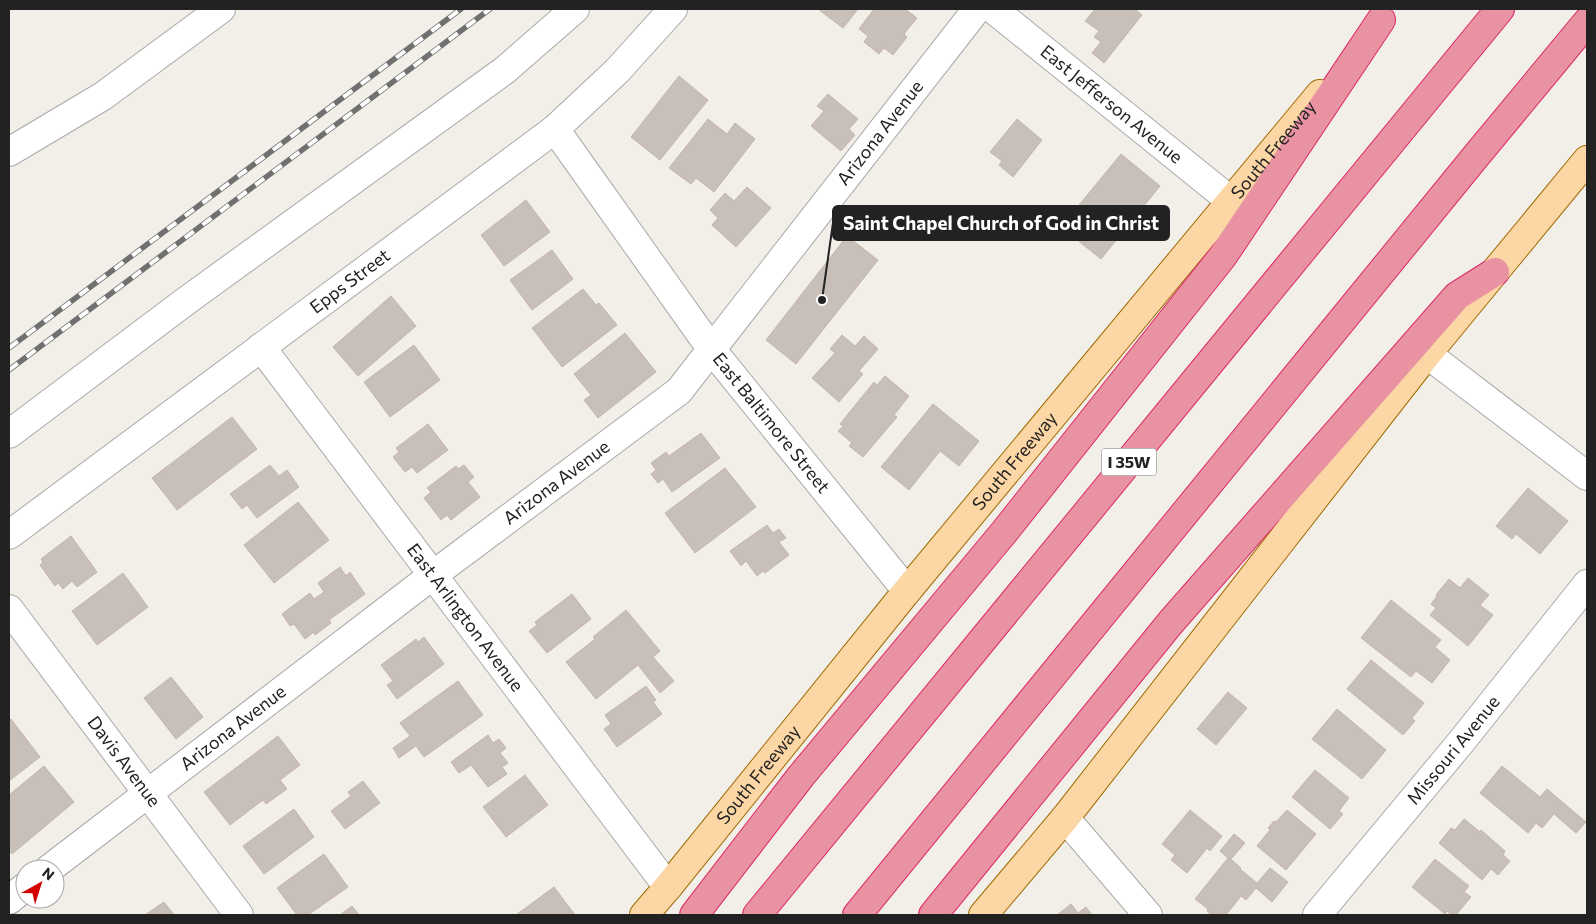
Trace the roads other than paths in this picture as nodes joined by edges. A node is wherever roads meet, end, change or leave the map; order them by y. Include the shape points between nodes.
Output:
1 (221, 9) edge
2 (575, 9) edge
3 (673, 9) edge
4 (977, 9) edge
5 (994, 9) edge
6 (1500, 9) edge
7 (1385, 14) edge
8 (1587, 22) edge
9 (555, 129) junction
10 (9, 152) edge
11 (1587, 160) edge
12 (1231, 201) junction
13 (1495, 272) junction
14 (261, 347) junction
15 (712, 350) junction
16 (1428, 354) junction
17 (9, 434) edge
18 (1587, 476) edge
19 (9, 535) edge
20 (433, 575) junction
21 (1587, 584) edge
22 (907, 591) junction
23 (9, 609) edge
24 (147, 793) junction
25 (1065, 818) junction
26 (62, 859) edge
27 (668, 887) junction
28 (239, 915) edge
29 (644, 915) edge
30 (694, 915) edge
31 (757, 915) edge
32 (857, 915) edge
33 (933, 915) edge
34 (983, 915) edge
35 (1148, 915) edge
36 (1317, 915) edge

1 - 10 street via 103,96
2 - 17 street via 505,70
3 - 9 street, Epps Street via 617,72
4 - 15 street, Arizona Avenue
5 - 12 street, East Jefferson Avenue
6 - 31 highway, I 35W
7 - 12 main road, South Freeway
7 - 30 highway via 1223,256 1005,531 801,776
8 - 32 highway
9 - 14 street, Epps Street
9 - 15 street, East Baltimore Street
11 - 13 main road
12 - 22 main road, South Freeway
13 - 16 main road
13 - 33 highway via 1457,296 1171,622
14 - 19 street, Epps Street
14 - 20 street, East Arlington Avenue
15 - 20 street, Arizona Avenue via 679,390
15 - 22 street, East Baltimore Street
16 - 18 street
16 - 25 main road
20 - 24 street, Arizona Avenue
20 - 27 street, East Arlington Avenue
21 - 36 street, Missouri Avenue
22 - 27 main road, South Freeway
23 - 24 street, Davis Avenue
24 - 26 street, Arizona Avenue
24 - 28 street, Davis Avenue
25 - 34 main road
25 - 35 street
27 - 29 main road, South Freeway

